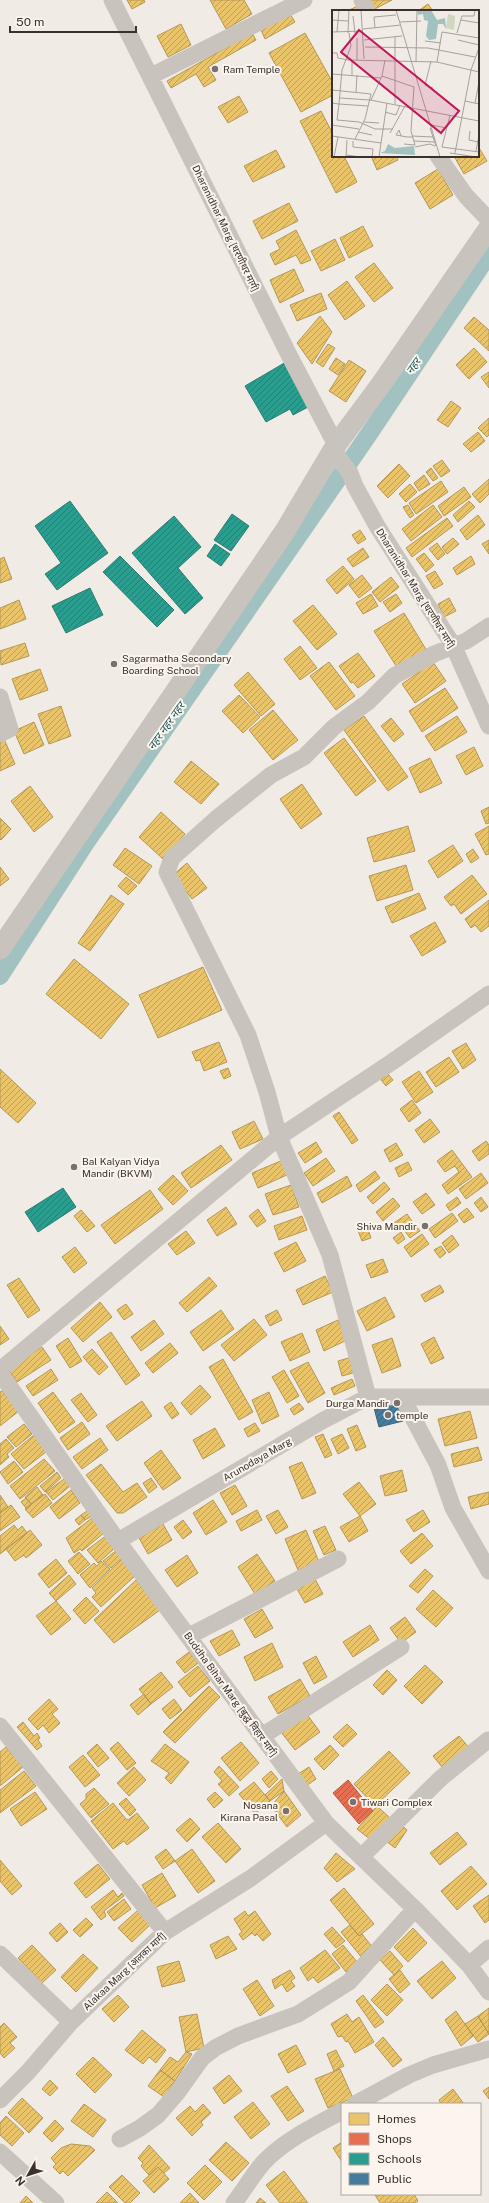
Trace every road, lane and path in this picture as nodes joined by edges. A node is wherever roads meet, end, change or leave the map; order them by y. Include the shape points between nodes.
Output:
1 (112, 0) edge
2 (304, 0) edge
3 (362, 0) edge
4 (367, 10) edge
5 (151, 76) junction
6 (439, 157) edge
7 (489, 220) edge
8 (489, 228) edge
9 (337, 450) junction
10 (489, 626) edge
11 (453, 645) junction
12 (0, 697) edge
13 (489, 726) edge
14 (0, 734) edge
15 (0, 949) edge
16 (489, 994) edge
17 (279, 1137) junction
18 (0, 1371) edge
19 (368, 1397) junction
20 (402, 1397) junction
21 (489, 1397) edge
22 (118, 1541) junction
23 (338, 1559) dead end
24 (489, 1571) edge
25 (189, 1636) junction
26 (401, 1647) dead end
27 (0, 1726) edge
28 (262, 1736) junction
29 (488, 1740) dead end
30 (326, 1823) junction
31 (361, 1857) junction
32 (415, 1909) junction
33 (164, 1932) junction
34 (489, 1948) edge
35 (0, 1954) edge
36 (469, 1965) junction
37 (489, 1992) edge
38 (70, 2022) junction
39 (489, 2049) edge
40 (0, 2100) edge
41 (357, 2103) edge
42 (341, 2112) edge
43 (120, 2139) dead end
44 (0, 2152) edge
45 (56, 2203) edge
46 (234, 2203) edge

1 - 5 street, Dharanidhar Marg [धरणीधर मार्ग]
2 - 5 street
3 - 4 street
5 - 9 street, Dharanidhar Marg [धरणीधर मार्ग]
6 - 7 street via 466,196
8 - 9 street
9 - 11 street, Dharanidhar Marg [धरणीधर मार्ग] via 378,526
9 - 15 street via 285,531
10 - 11 street via 466,641
11 - 13 street, Dharanidhar Marg [धरणीधर मार्ग]
11 - 17 street via 394,676 368,702 334,727 304,756 270,775 216,818 172,858 167,872 248,1035
12 - 14 street via 10,729
16 - 17 street
17 - 18 street
17 - 19 street via 330,1255
18 - 22 street, Buddha Bihar Marg [बुद्ध विहार मार्ग]
19 - 20 street, Arunodaya Marg
19 - 22 street, Arunodaya Marg via 322,1420
20 - 21 street, Arunodaya Marg
20 - 24 street via 438,1465 453,1508
22 - 25 street, Buddha Bihar Marg [बुद्ध विहार मार्ग]
23 - 25 street
25 - 28 street, Buddha Bihar Marg [बुद्ध विहार मार्ग]
26 - 28 street
27 - 33 street
28 - 30 street, Buddha Bihar Marg [बुद्ध विहार मार्ग]
29 - 31 street via 441,1778
30 - 31 street, Buddha Bihar Marg [बुद्ध विहार मार्ग]
30 - 33 street, Alakaa Marg [अलका मार्ग] via 251,1878
31 - 32 street, Buddha Bihar Marg [बुद्ध विहार मार्ग]
32 - 36 street, Buddha Bihar Marg [बुद्ध विहार मार्ग]
32 - 43 street via 349,1982 298,2014 238,2036 215,2048 202,2058 158,2115
33 - 38 street, Alakaa Marg [अलका मार्ग]
34 - 36 street
35 - 38 street
36 - 37 street, Buddha Bihar Marg [बुद्ध विहार मार्ग]
38 - 40 street, Alakaa Marg [अलका मार्ग] via 28,2072
39 - 41 street via 433,2064
42 - 46 street via 280,2148 256,2171
44 - 45 street

